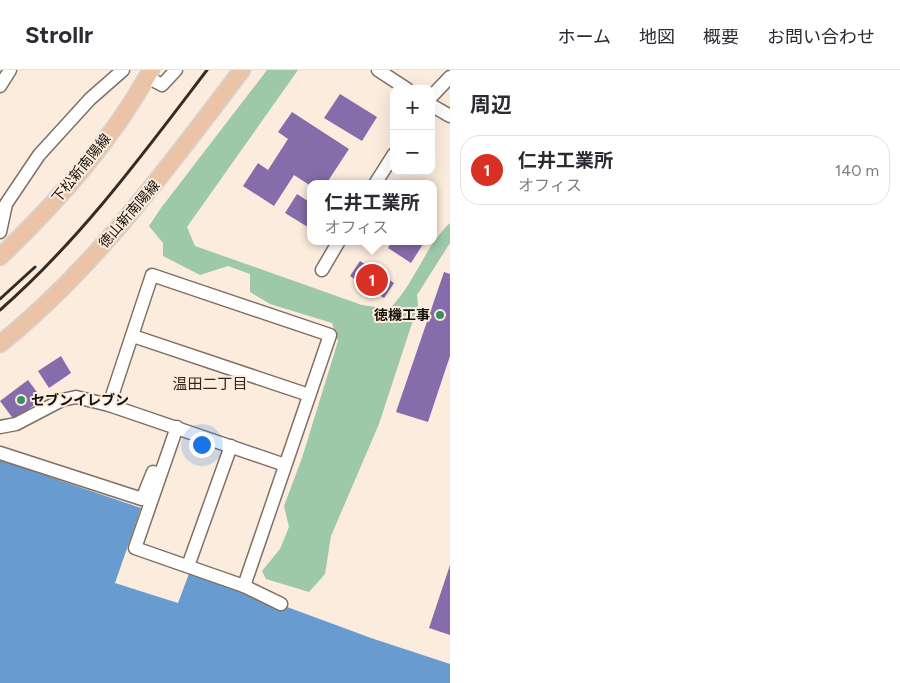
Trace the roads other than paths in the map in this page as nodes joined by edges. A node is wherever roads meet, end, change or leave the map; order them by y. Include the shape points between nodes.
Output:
1 (10, 70) edge
2 (123, 70) edge
3 (176, 70) edge
4 (242, 70) edge
5 (378, 70) edge
6 (149, 74) edge
7 (450, 77) edge
8 (401, 85) edge
9 (0, 86) edge
10 (435, 93) edge
11 (435, 107) edge
12 (450, 116) edge
13 (390, 160) edge
14 (378, 180) edge
15 (0, 232) edge
16 (338, 245) edge
17 (0, 257) edge
18 (322, 270) dead end
19 (133, 336) junction
20 (0, 344) edge
21 (309, 395) junction
22 (109, 405) junction
23 (0, 427) edge
24 (177, 427) junction
25 (231, 446) junction
26 (0, 453) edge
27 (285, 465) junction
28 (160, 474) junction
29 (188, 566) junction
30 (244, 586) junction
31 (281, 604) dead end

1 - 9 street
2 - 15 street via 90,99 39,155 6,204
3 - 6 street via 162,85
4 - 20 main road, 徳山新南陽線 via 164,174 113,234 65,285
5 - 8 street
6 - 17 main road, 下松新南陽線 via 75,180
7 - 10 street
11 - 12 street
13 - 14 street
16 - 18 street
19 - 21 street
19 - 21 street via 152,275 330,335
19 - 22 street
21 - 27 street
22 - 23 street via 76,397 62,400 16,424
22 - 24 street
24 - 25 street
24 - 28 street
25 - 27 street
25 - 29 street
26 - 28 street via 142,499 152,472
27 - 30 street
28 - 29 street via 135,548
29 - 30 street
30 - 31 street

